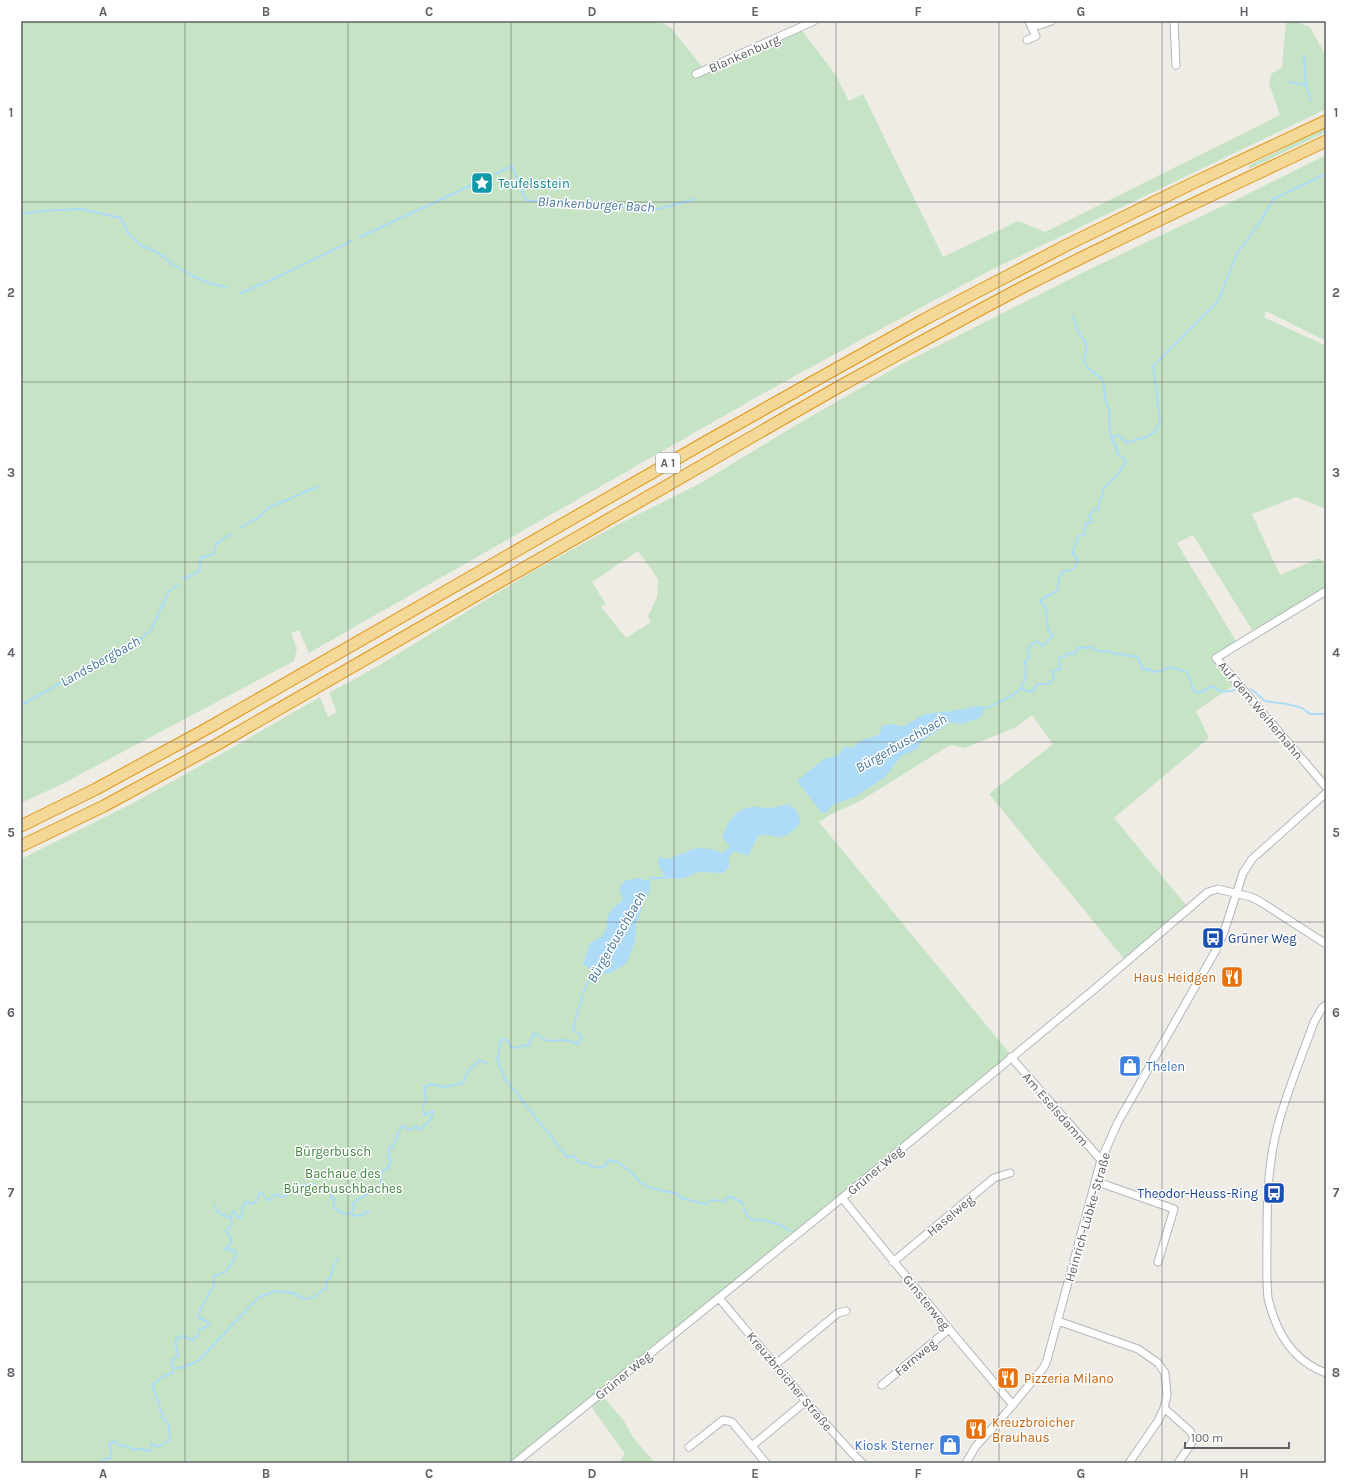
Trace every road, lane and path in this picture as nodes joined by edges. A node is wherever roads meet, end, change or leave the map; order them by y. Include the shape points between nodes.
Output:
1 (814, 21) edge
2 (1050, 21) edge
3 (1174, 21) edge
4 (1030, 24) edge
5 (1027, 40) dead end
6 (1176, 65) dead end
7 (696, 74) dead end
8 (1326, 121) edge
9 (1326, 141) edge
10 (1326, 592) edge
11 (1326, 787) edge
12 (1326, 793) edge
13 (21, 826) edge
14 (21, 846) edge
15 (1236, 892) junction
16 (1326, 944) edge
17 (1326, 1004) edge
18 (1011, 1057) junction
19 (1101, 1160) junction
20 (1010, 1173) dead end
21 (1095, 1181) junction
22 (842, 1198) junction
23 (893, 1262) junction
24 (1158, 1262) dead end
25 (719, 1298) junction
26 (846, 1311) dead end
27 (1058, 1321) junction
28 (949, 1329) junction
29 (776, 1364) junction
30 (1326, 1373) edge
31 (882, 1385) dead end
32 (806, 1401) junction
33 (1013, 1405) junction
34 (1164, 1408) junction
35 (752, 1446) junction
36 (690, 1447) dead end
37 (515, 1463) edge
38 (766, 1463) edge
39 (862, 1463) edge
40 (966, 1463) edge
41 (1129, 1463) edge
42 (1178, 1463) edge

1 - 7 street, Blankenburg
2 - 4 street
3 - 6 street
4 - 5 street via 1036,36
8 - 13 highway, A 1 via 1067,245 925,319 215,724 115,779
9 - 14 highway, A 1 via 1023,287 932,336 842,385 204,751 104,806
10 - 11 street, Auf dem Weiherhahn via 1216,658
12 - 15 street, Heinrich-Lübke-Straße via 1252,859
15 - 16 street, Grüner Weg via 1261,902
15 - 18 street, Grüner Weg via 1218,889 1208,892
15 - 19 street, Heinrich-Lübke-Straße via 1216,950 1118,1122
17 - 30 street via 1314,1022 1278,1126 1270,1163 1267,1213 1268,1298 1276,1325 1291,1350 1305,1362
18 - 19 street, Am Eselsdamm
18 - 22 street, Grüner Weg
19 - 21 street, Heinrich-Lübke-Straße
20 - 23 street, Haselweg via 994,1178
21 - 24 street via 1174,1209
21 - 27 street, Heinrich-Lübke-Straße
22 - 23 street, Ginsterweg
22 - 25 street, Grüner Weg
23 - 28 street, Ginsterweg
25 - 29 street, Kreuzbroicher Straße
25 - 37 street, Grüner Weg
26 - 29 street via 838,1313
27 - 33 street, Heinrich-Lübke-Straße via 1047,1360
27 - 34 street via 1138,1349 1158,1363 1165,1373 1167,1395
28 - 31 street, Farnweg
28 - 33 street, Ginsterweg
29 - 32 street, Kreuzbroicher Straße
32 - 35 street
32 - 39 street, Kreuzbroicher Straße
33 - 40 street, Heinrich-Lübke-Straße via 976,1446
34 - 41 street
34 - 42 street via 1190,1431 1194,1438
35 - 36 street via 732,1422 724,1420
35 - 38 street

